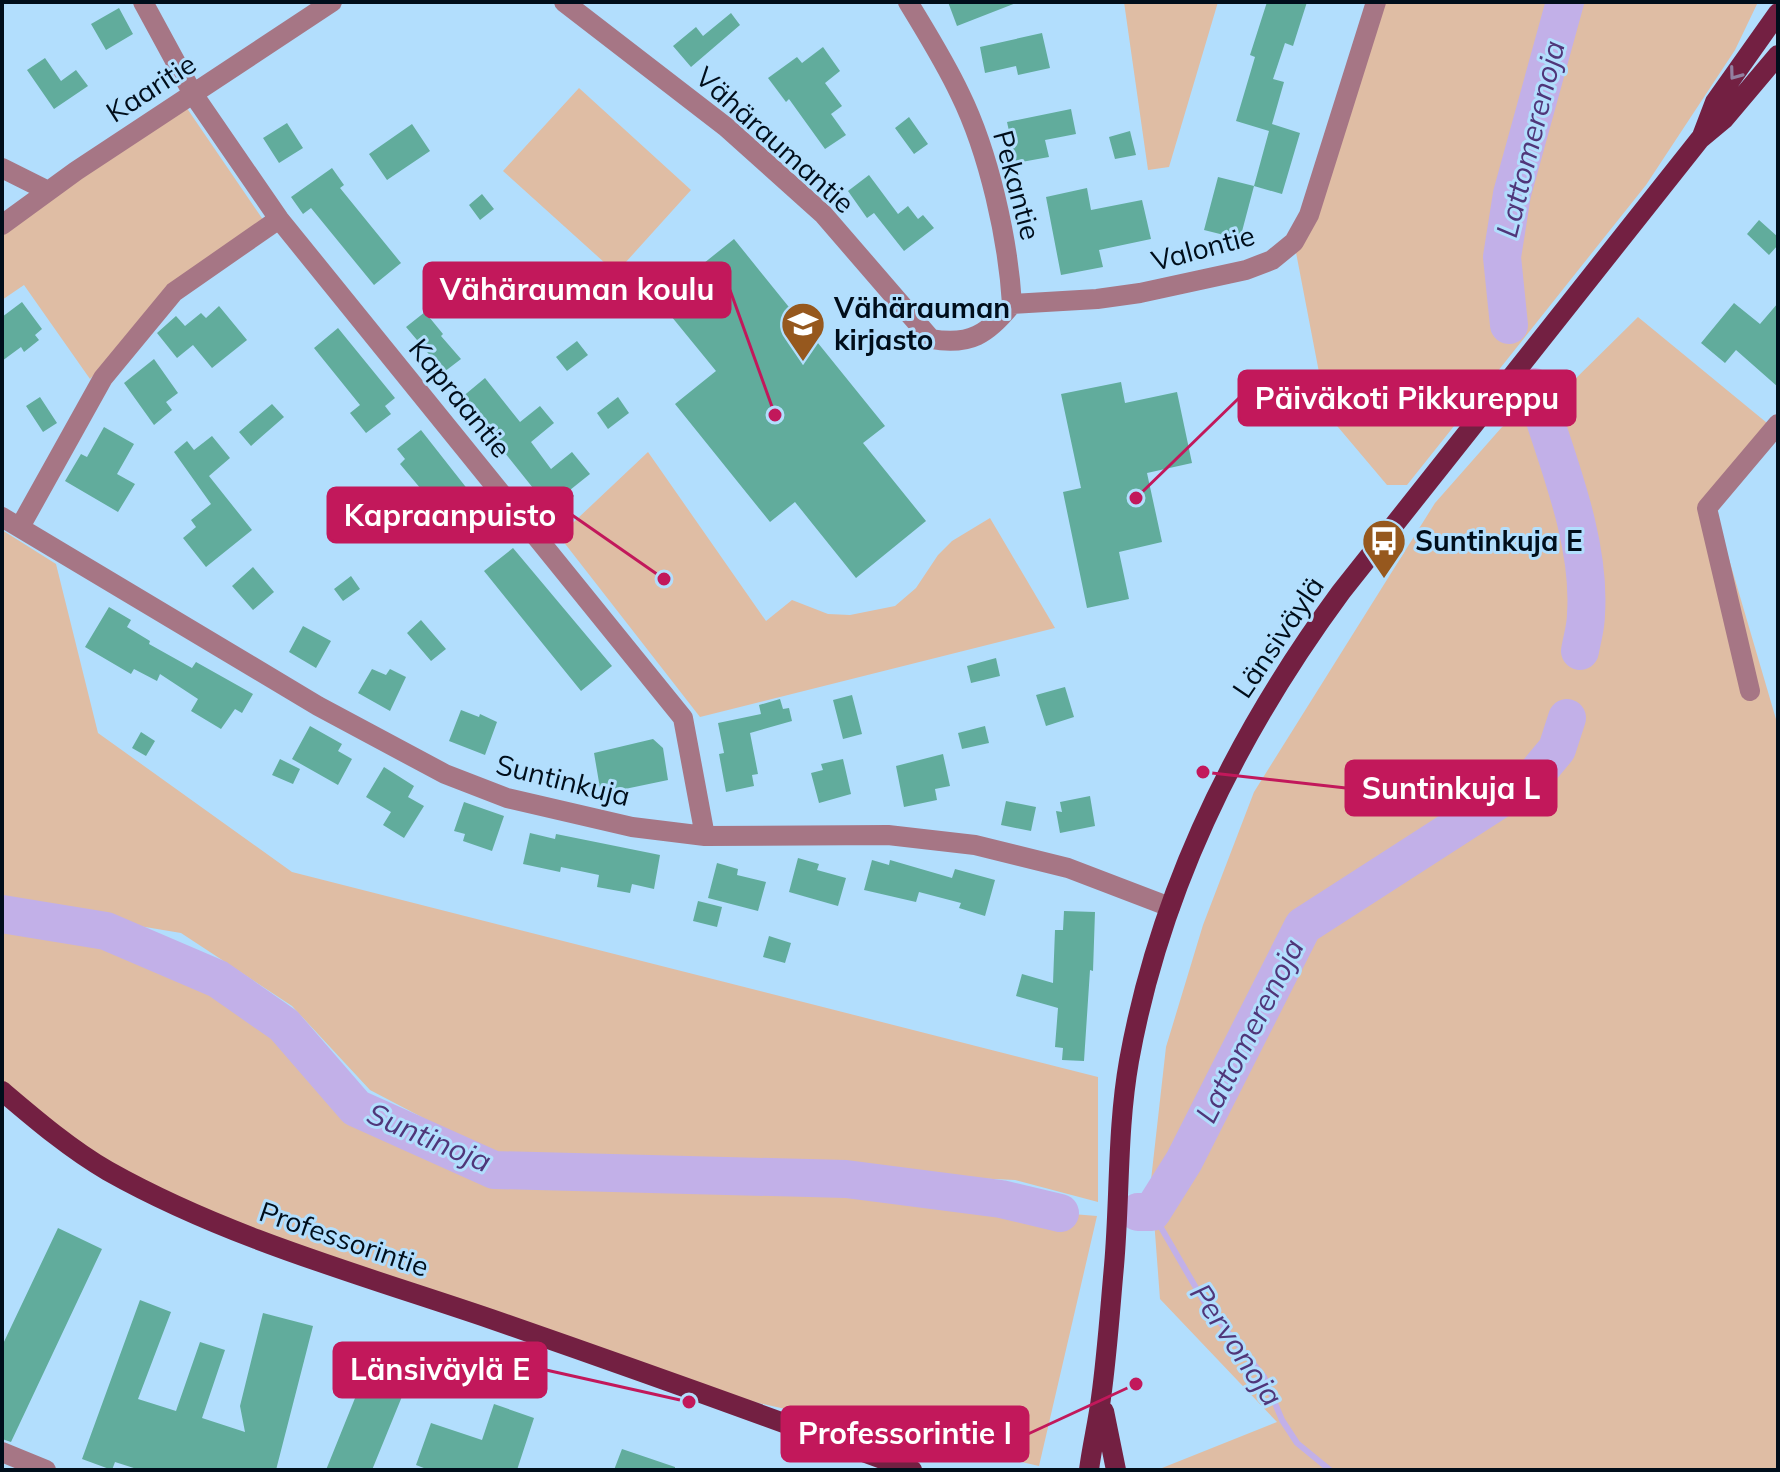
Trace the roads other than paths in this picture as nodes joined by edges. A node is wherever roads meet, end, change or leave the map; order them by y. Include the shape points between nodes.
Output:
1 (143, 2) edge
2 (332, 2) edge
3 (564, 2) edge
4 (908, 2) edge
5 (1376, 2) edge
6 (1778, 13) edge
7 (1778, 55) edge
8 (193, 94) junction
9 (1700, 139) junction
10 (2, 168) edge
11 (48, 191) junction
12 (279, 219) junction
13 (2, 225) edge
14 (1012, 304) junction
15 (1778, 424) edge
16 (11, 522) edge
17 (1750, 691) dead end
18 (705, 836) junction
19 (1170, 907) junction
20 (2, 1091) edge
21 (1101, 1398) junction
22 (2, 1452) edge
23 (46, 1470) edge
24 (912, 1470) edge
25 (1089, 1470) edge
26 (1116, 1470) edge

1 - 8 street, Kapraantie
2 - 8 street, Kaaritie
3 - 14 street, Vähäraumantie via 726,127 823,214 931,339 969,339 994,326
4 - 14 street, Pekantie via 961,96 983,156 1001,225
5 - 14 street, Valontie via 1309,215 1294,242 1272,260 1185,285 1097,299
6 -> 9 main road, Länsiväylä via 1715,102
7 - 9 main road, Länsiväylä
8 - 11 street, Kaaritie
8 - 12 street, Kapraantie
9 - 19 main road, Länsiväylä via 1320,620 1231,764
10 - 11 street
11 - 13 street, Kaaritie
12 - 16 street via 174,292 103,378
12 - 18 street, Kapraantie via 683,718
15 - 17 street via 1707,508
16 - 18 street, Suntinkuja via 318,706 445,774 507,798 575,815
18 - 19 street, Suntinkuja via 888,835 975,845 1068,868
19 - 21 main road, Länsiväylä via 1129,1064
20 - 24 main road, Professorintie via 106,1169 172,1204 262,1241 692,1388
21 - 25 main road
21 - 26 main road
22 - 23 street

